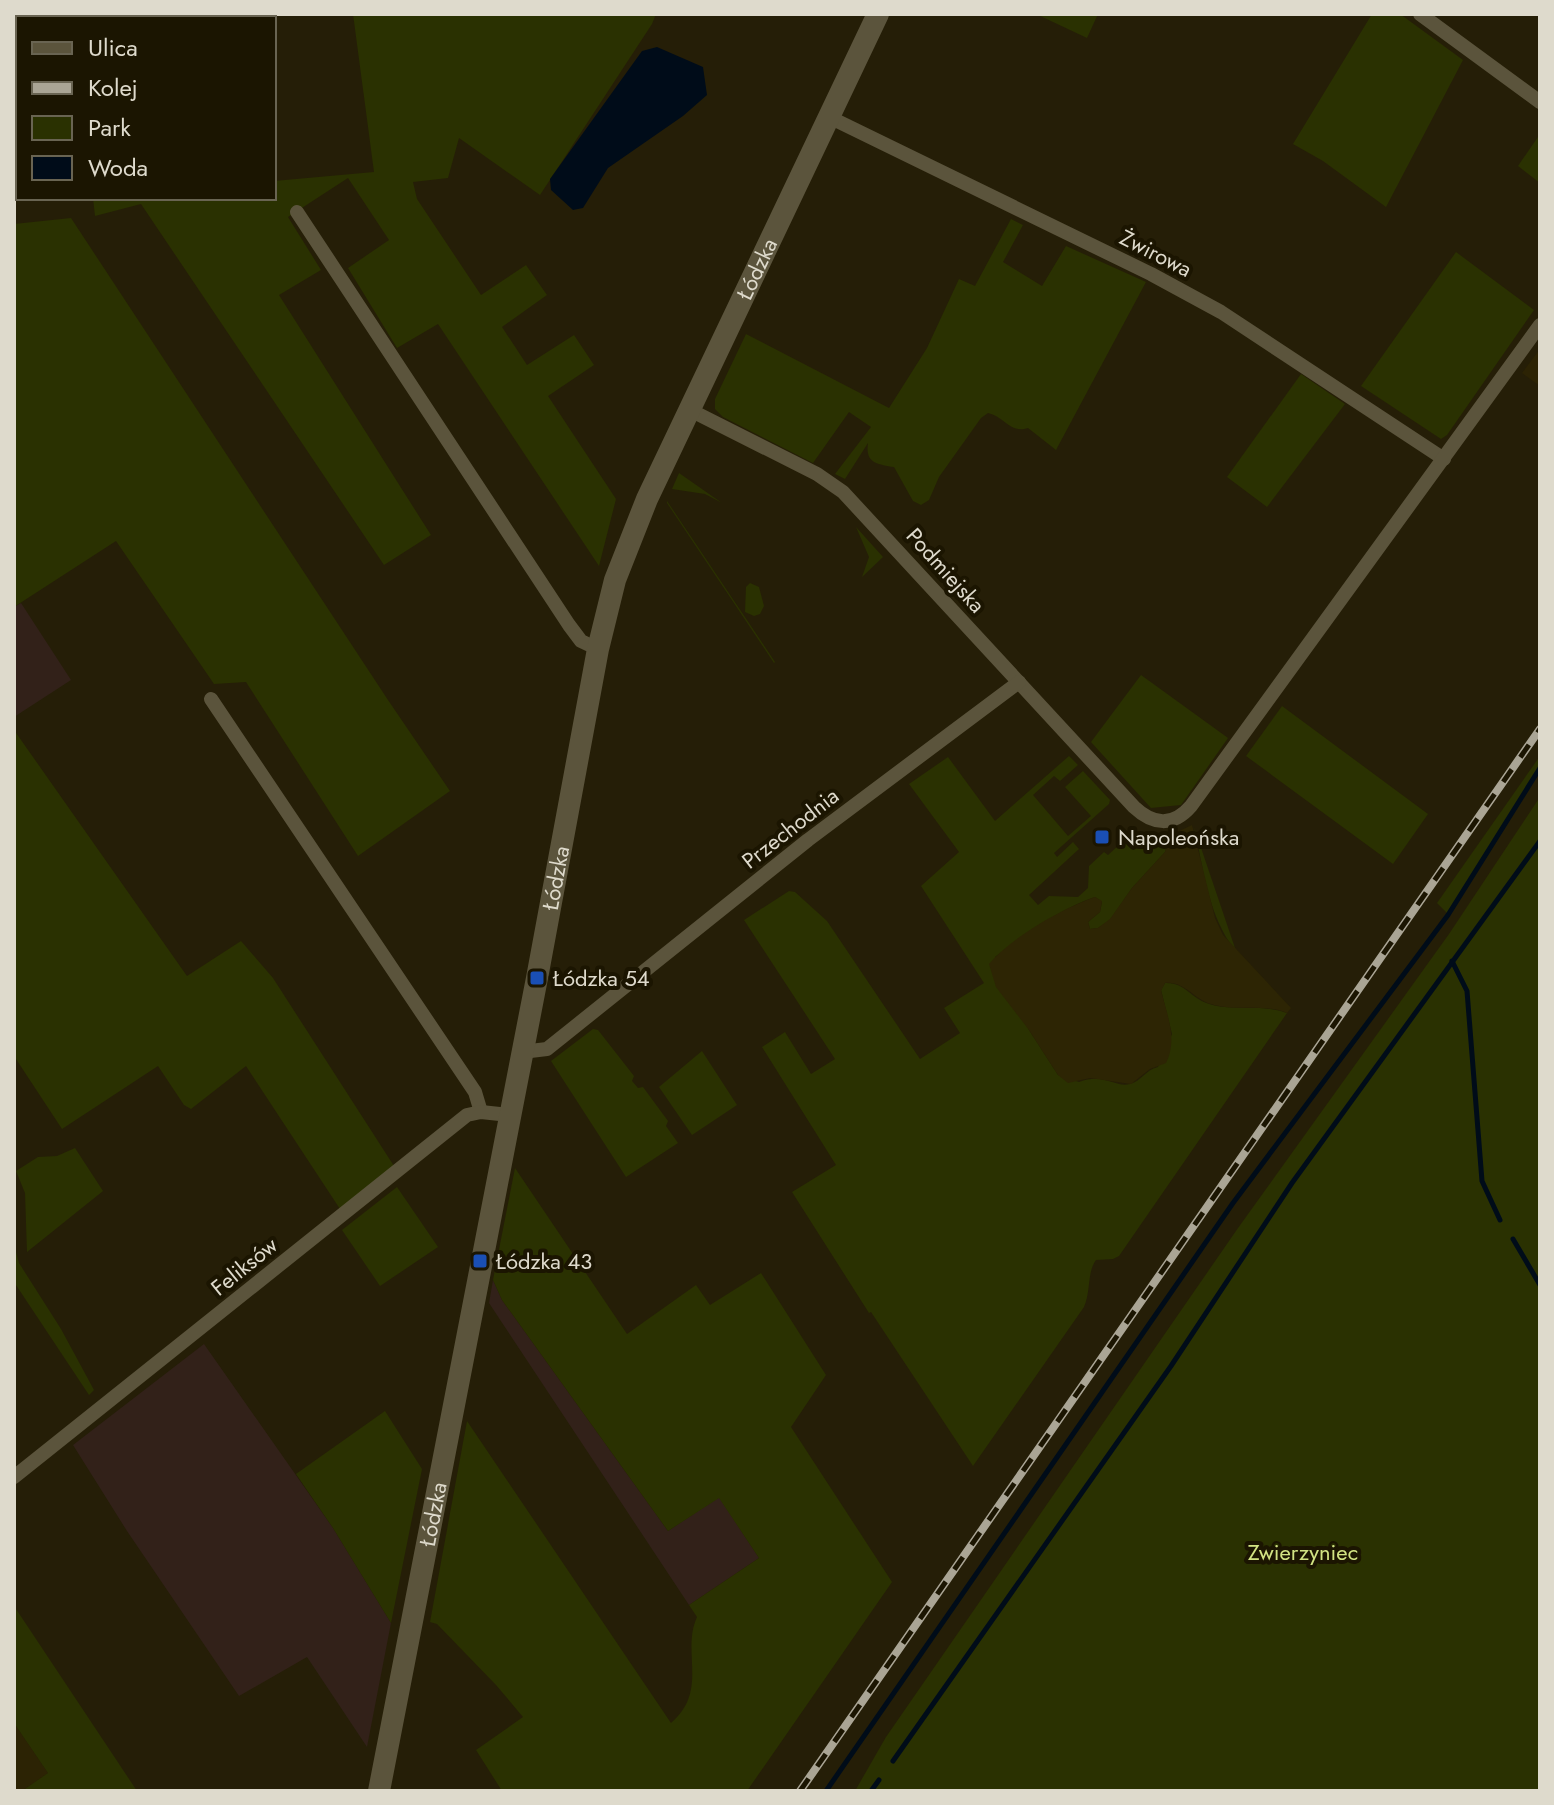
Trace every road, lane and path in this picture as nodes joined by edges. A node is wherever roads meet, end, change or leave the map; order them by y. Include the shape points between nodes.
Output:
1 (878, 14) edge
2 (1420, 14) edge
3 (1540, 102) edge
4 (829, 117) junction
5 (297, 212) dead end
6 (1540, 325) edge
7 (690, 410) junction
8 (1444, 459) junction
9 (598, 649) junction
10 (1019, 682) junction
11 (211, 699) dead end
12 (522, 1052) junction
13 (481, 1112) junction
14 (509, 1115) junction
15 (14, 1477) edge
16 (379, 1791) edge

1 - 4 main road, Łódzka
2 - 3 street
4 - 7 main road, Łódzka
4 - 8 street, Żwirowa via 1221,312
5 - 9 street via 569,625 581,641
6 - 8 street
7 - 9 main road, Łódzka via 630,539
7 - 10 street, Podmiejska via 843,492
8 - 10 street, Podmiejska via 1188,811 1174,820 1145,817
9 - 12 main road, Łódzka
10 - 12 street, Przechodnia via 808,840 547,1049
11 - 13 street via 475,1092
12 - 14 main road, Łódzka
13 - 14 street
13 - 15 street, Feliksów via 467,1115
14 - 16 main road, Łódzka

